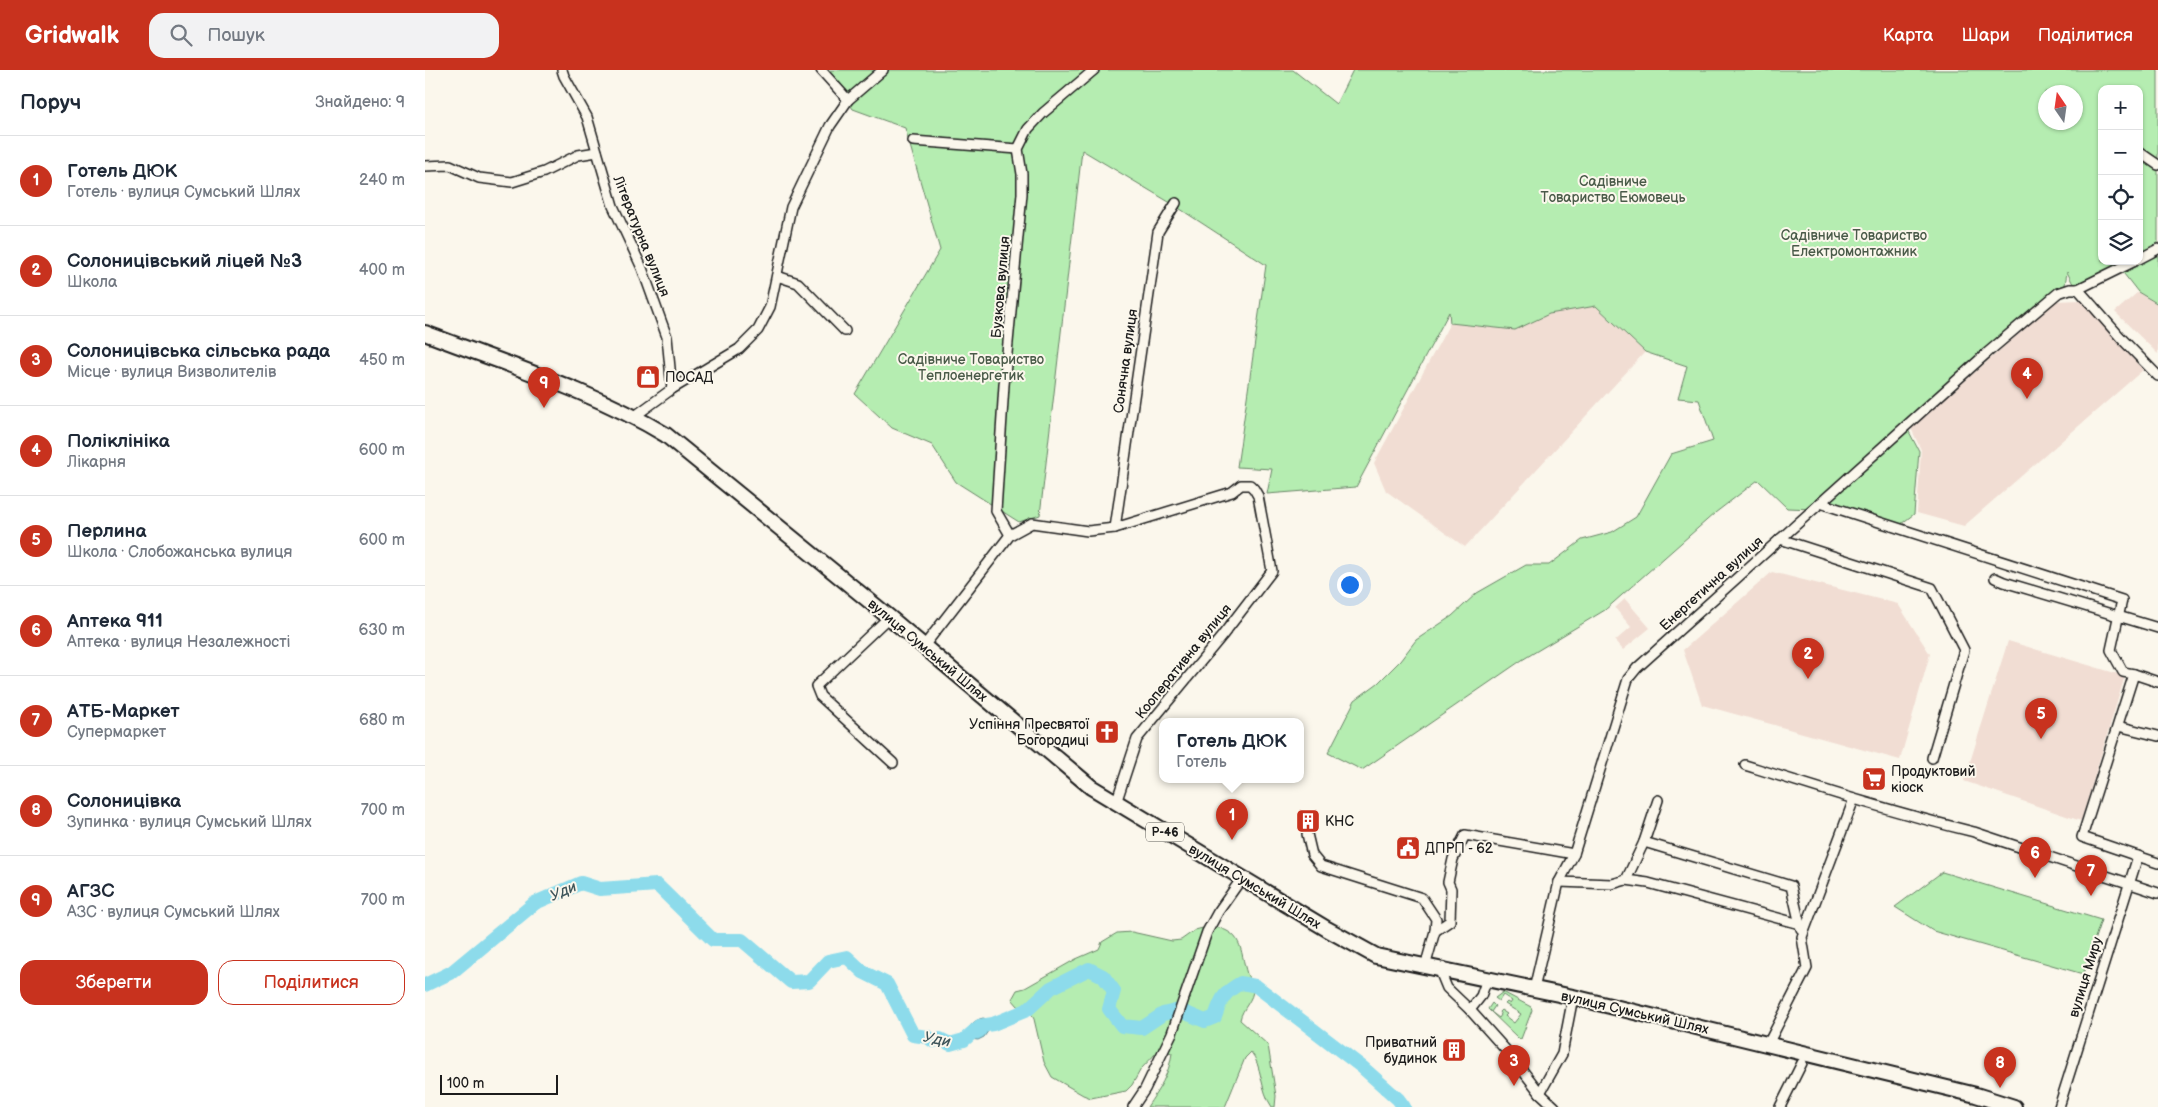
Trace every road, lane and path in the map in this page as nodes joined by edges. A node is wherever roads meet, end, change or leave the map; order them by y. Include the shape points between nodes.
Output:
1 (562, 70) edge
2 (821, 70) edge
3 (883, 70) edge
4 (1094, 70) edge
5 (848, 100) junction
6 (913, 141) dead end
7 (1018, 149) junction
8 (597, 152) junction
9 (2143, 155) edge
10 (2158, 165) edge
11 (425, 166) edge
12 (1176, 203) dead end
13 (2158, 249) edge
14 (2143, 257) edge
15 (2127, 265) edge
16 (777, 276) junction
17 (2077, 289) junction
18 (845, 331) dead end
19 (425, 333) edge
20 (2158, 376) edge
21 (672, 389) junction
22 (635, 416) junction
23 (1820, 503) junction
24 (1115, 528) junction
25 (1010, 535) junction
26 (1780, 539) junction
27 (1995, 578) dead end
28 (2119, 616) junction
29 (889, 617) junction
30 (2158, 628) edge
31 (924, 646) junction
32 (2134, 674) junction
33 (2158, 682) edge
34 (2118, 726) junction
35 (2158, 736) edge
36 (1932, 758) dead end
37 (893, 763) dead end
38 (1745, 765) dead end
39 (1854, 799) junction
40 (1659, 800) dead end
41 (1116, 803) junction
42 (1307, 834) dead end
43 (1644, 842) junction
44 (1574, 854) junction
45 (2138, 856) junction
46 (2158, 863) edge
47 (1243, 878) junction
48 (1626, 880) junction
49 (1559, 882) junction
50 (2129, 883) junction
51 (2158, 893) edge
52 (1799, 924) junction
53 (1435, 931) junction
54 (1802, 937) junction
55 (1425, 967) junction
56 (1440, 970) junction
57 (1487, 979) junction
58 (1534, 989) junction
59 (1573, 997) junction
60 (1470, 1010) junction
61 (1768, 1044) junction
62 (1802, 1063) dead end
63 (1540, 1093) junction
64 (1133, 1107) edge
65 (1555, 1107) edge
66 (1780, 1107) edge
67 (2014, 1107) edge
68 (2059, 1107) edge

1 - 8 street, Літературна вулиця via 587,117
2 - 5 street
3 - 5 street
4 - 7 street via 1038,118
5 - 16 street via 830,126 791,207
6 - 7 street
7 - 25 street, Бузкова вулиця via 1021,194 996,511
8 - 11 street via 578,155 544,172 512,182 479,178 450,165
8 - 21 street, Літературна вулиця via 613,206 667,337
9 - 10 street
12 - 24 street, Сонячна вулиця via 1158,232
13 - 14 street
15 - 17 street, Енергетична вулиця
16 - 18 street via 798,283
16 - 21 street via 770,307 758,330 739,349
17 - 20 street
17 - 23 street, Енергетична вулиця via 2058,293
19 - 22 main road, вулиця Сумський Шлях / Р-46
21 - 22 street
22 - 29 main road, вулиця Сумський Шлях / Р-46 via 667,435
23 - 26 street, Енергетична вулиця
23 - 28 street via 2122,600
24 - 25 street via 1088,531 1032,523
24 - 41 street, Кооперативна вулиця via 1250,484 1258,496 1272,571 1137,739
25 - 31 street
26 - 36 street via 1932,588 1963,650
26 - 44 street, Енергетична вулиця via 1637,668 1629,679
27 - 28 street
28 - 30 street
28 - 32 street via 2111,650 2123,672
29 - 31 main road, вулиця Сумський Шлях / Р-46
29 - 37 street via 816,686 820,696
31 - 41 main road, вулиця Сумський Шлях / Р-46 via 1091,787
32 - 33 street
32 - 34 street
34 - 35 street
34 - 45 street via 2082,837
38 - 39 street
39 - 50 street via 1973,832
39 - 54 street
40 - 43 street
41 - 47 main road, вулиця Сумський Шлях / Р-46
42 - 53 street via 1312,855 1321,866 1422,898 1436,919
43 - 48 street
43 - 52 street via 1791,886
44 - 49 street, Енергетична вулиця
44 - 53 street via 1465,835 1453,859 1449,882 1450,921
45 - 46 street
45 - 50 street, вулиця Миру
47 - 55 main road, вулиця Сумський Шлях / Р-46 via 1376,956
47 - 64 street via 1211,923 1172,1033
48 - 49 street via 1612,884
48 - 52 street via 1648,883
49 - 58 street, Енергетична вулиця
50 - 51 street
50 - 68 street, вулиця Миру
52 - 54 street
53 - 55 street
54 - 61 street via 1807,968
55 - 56 main road, вулиця Сумський Шлях / Р-46
56 - 57 main road, вулиця Сумський Шлях / Р-46
56 - 60 street via 1447,988
57 - 58 main road, вулиця Сумський Шлях / Р-46
57 - 60 street via 1481,996
58 - 59 main road, вулиця Сумський Шлях / Р-46
59 - 61 main road, вулиця Сумський Шлях / Р-46
59 - 63 street via 1562,1054
60 - 63 street
61 - 67 main road, вулиця Сумський Шлях / Р-46 via 1976,1094
62 - 66 street
63 - 65 street

